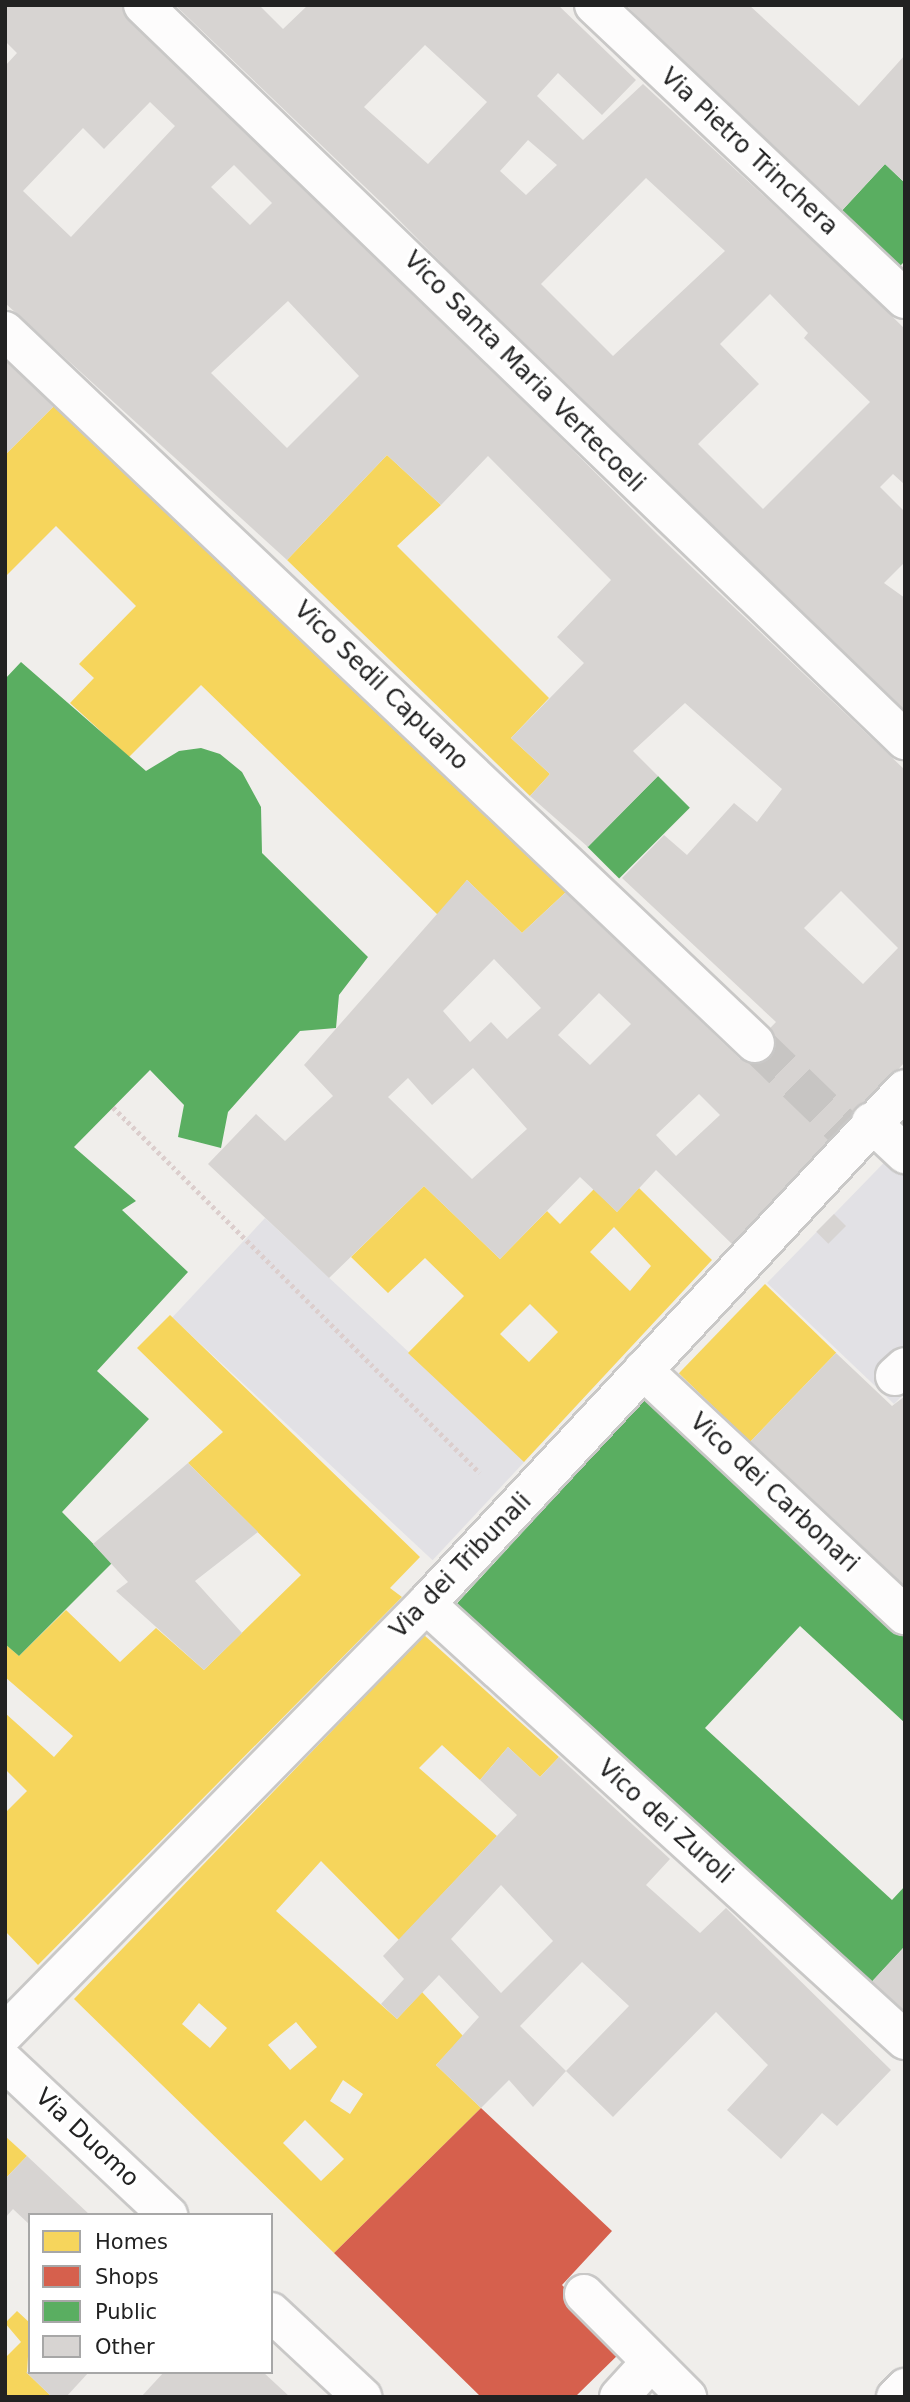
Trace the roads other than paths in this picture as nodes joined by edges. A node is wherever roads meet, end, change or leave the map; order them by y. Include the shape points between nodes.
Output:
1 (143, 5) edge
2 (594, 5) edge
3 (905, 299) edge
4 (5, 331) edge
5 (905, 740) edge
6 (755, 1043) tunnel mouth
7 (905, 1088) edge
8 (856, 1130) junction
9 (905, 1154) edge
10 (643, 1370) junction
11 (426, 1604) junction
12 (905, 1615) edge
13 (5, 2033) edge
14 (905, 2040) edge
15 (5, 2062) edge
16 (166, 2213) edge
17 (584, 2294) dead end
18 (273, 2314) edge
19 (650, 2362) junction
20 (905, 2388) edge
21 (362, 2397) edge
22 (619, 2397) edge
23 (687, 2397) edge
24 (896, 2397) edge

1 - 5 street, Vico Santa Maria Vertecoeli
2 - 3 street, Via Pietro Trinchera
4 - 6 street, Vico Sedil Capuano
7 - 8 street, Via dei Tribunali
8 - 9 street
8 - 10 street, Via dei Tribunali
10 - 11 street, Via dei Tribunali
10 - 12 street, Vico dei Carbonari
11 - 13 street, Via dei Tribunali
11 - 14 street, Vico dei Zuroli
15 - 16 street, Via Duomo
17 - 19 street
18 - 21 street
19 - 22 street
19 - 23 street
20 - 24 street

